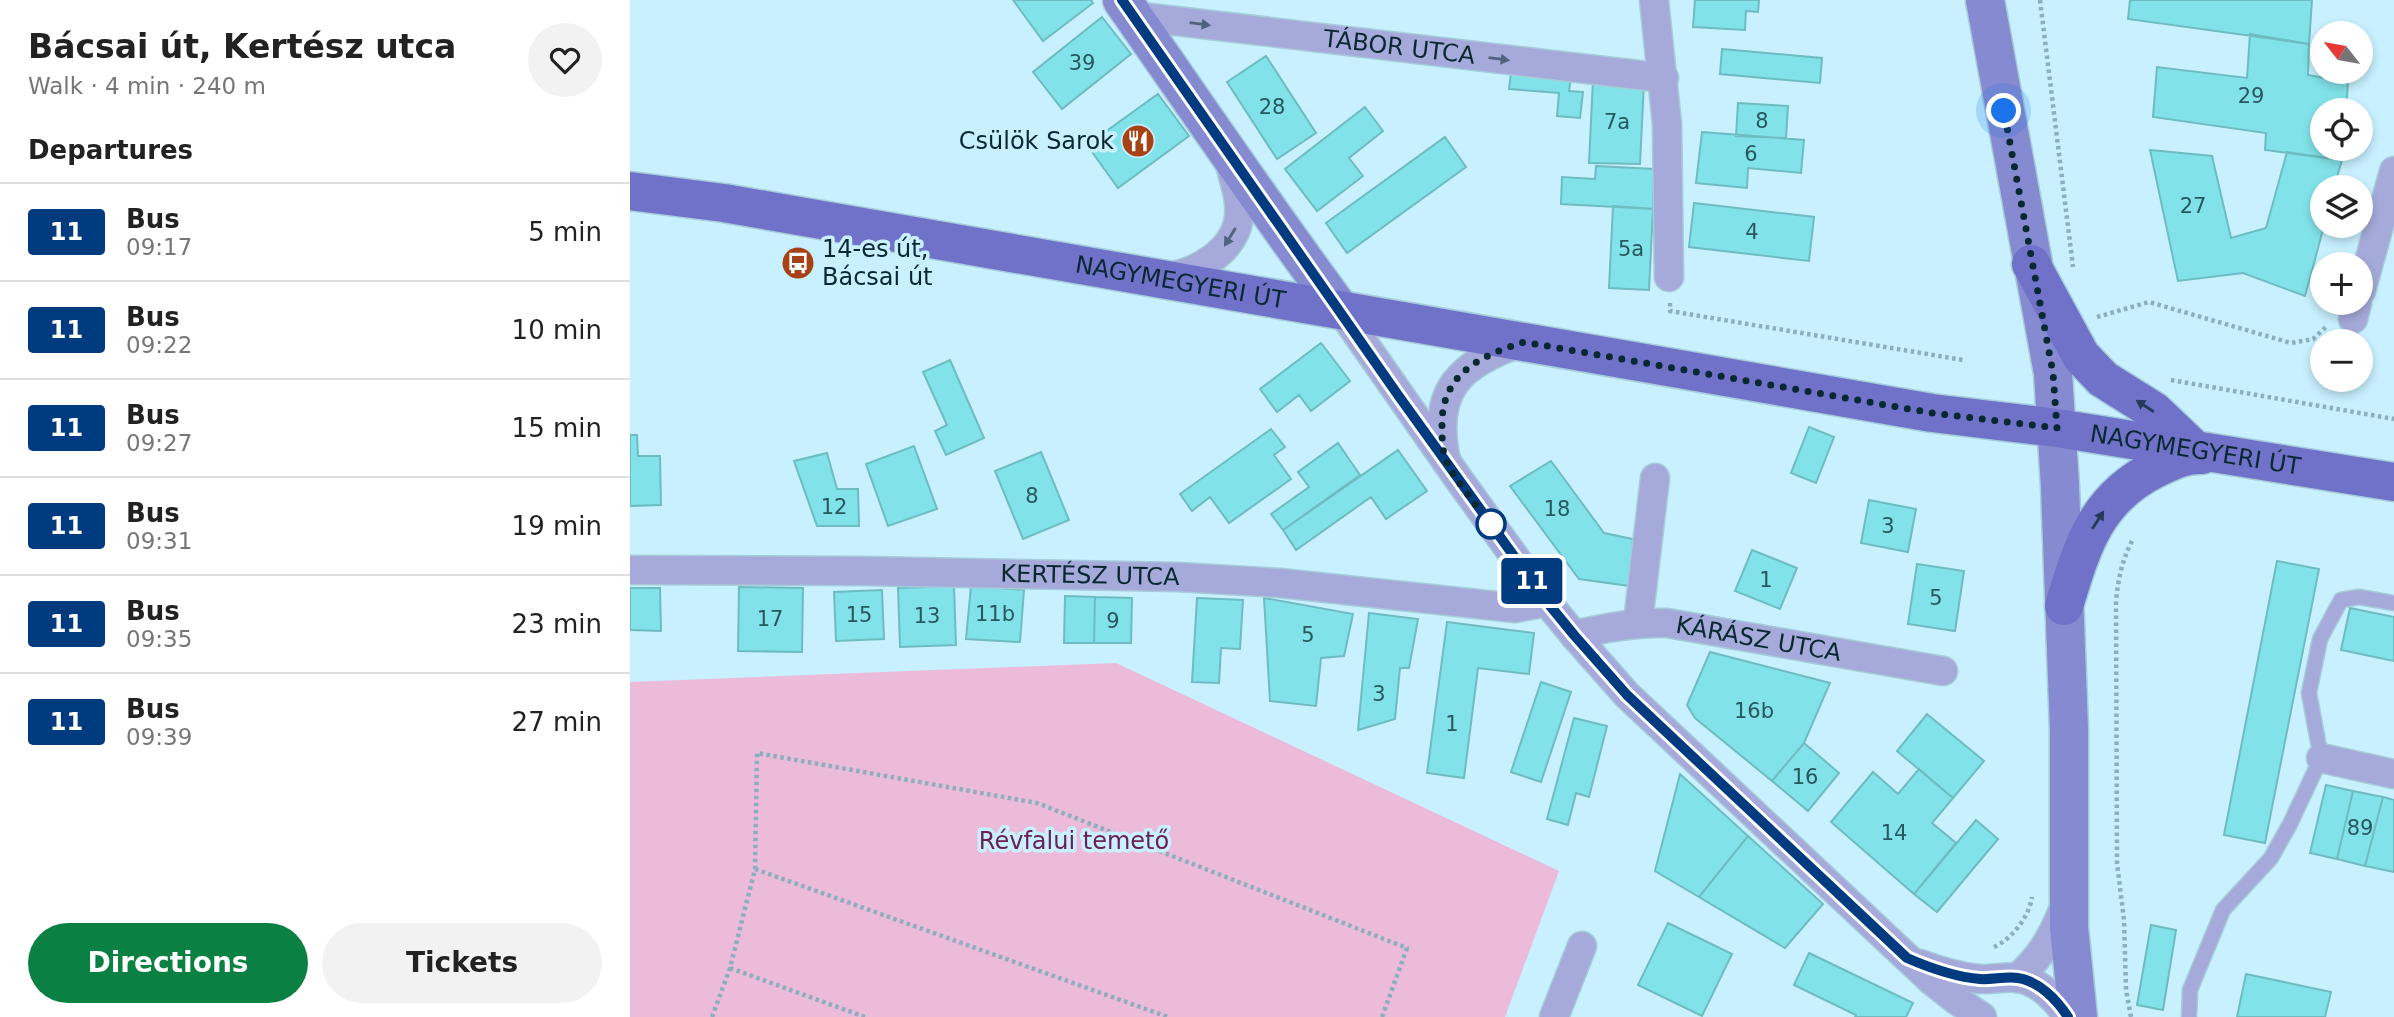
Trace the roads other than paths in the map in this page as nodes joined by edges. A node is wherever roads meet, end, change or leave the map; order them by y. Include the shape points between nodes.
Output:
1 (1654, 0) edge
2 (1985, 0) edge
3 (1127, 8) edge
4 (1664, 78) junction
5 (1227, 148) junction
6 (2394, 171) edge
7 (630, 191) edge
8 (2372, 252) edge
9 (2032, 264) junction
10 (1144, 277) junction
11 (1669, 277) dead end
12 (1339, 308) junction
13 (1524, 342) junction
14 (2057, 428) junction
15 (2212, 454) junction
16 (1447, 463) junction
17 (1656, 478) dead end
18 (2394, 482) edge
19 (630, 570) edge
20 (1547, 602) junction
21 (2394, 603) edge
22 (2064, 606) junction
23 (1638, 622) junction
24 (1574, 635) junction
25 (1943, 671) dead end
26 (2321, 758) junction
27 (2394, 774) edge
28 (2051, 892) junction
29 (1582, 946) dead end
30 (1907, 958) junction
31 (2017, 978) junction
32 (1553, 1017) edge
33 (1982, 1017) edge
34 (2068, 1017) edge
35 (2078, 1017) edge
36 (2189, 1017) edge

1 - 4 street
2 - 9 street
3 -> 4 street, TÁBOR UTCA
3 - 5 street
4 - 11 street
5 -> 10 street via 1239,203 1239,220 1231,237 1204,265 1185,274
5 - 12 street
6 - 8 street
7 - 10 main road, NAGYMEGYERI ÚT
9 - 14 street via 2053,373
15 -> 9 main road via 2103,379 2081,356
10 - 12 main road, NAGYMEGYERI ÚT
12 - 13 main road, NAGYMEGYERI ÚT
12 - 16 street
13 - 14 main road, NAGYMEGYERI ÚT via 1932,413
13 - 16 street via 1469,366 1449,389 1442,415
14 - 15 main road, NAGYMEGYERI ÚT
14 - 22 street
15 - 18 main road, NAGYMEGYERI ÚT
22 -> 15 main road via 2082,548 2109,504 2144,474 2191,455
16 - 20 street
17 - 23 street
19 - 20 street, KERTÉSZ UTCA via 1154,576 1280,583 1515,608
20 - 24 street
21 - 26 lane via 2359,597 2341,600 2320,639 2309,693
22 - 28 street via 2069,730
23 - 24 street, KÁRÁSZ UTCA
23 - 25 street, KÁRÁSZ UTCA via 1694,627
24 - 30 street via 1627,695
26 - 27 street
26 - 36 lane via 2271,858 2223,910 2190,990
28 - 31 street via 2048,943
28 - 35 street via 2071,956
29 - 32 street
30 - 31 street via 1965,977
30 - 33 street
31 - 34 street via 2041,988

